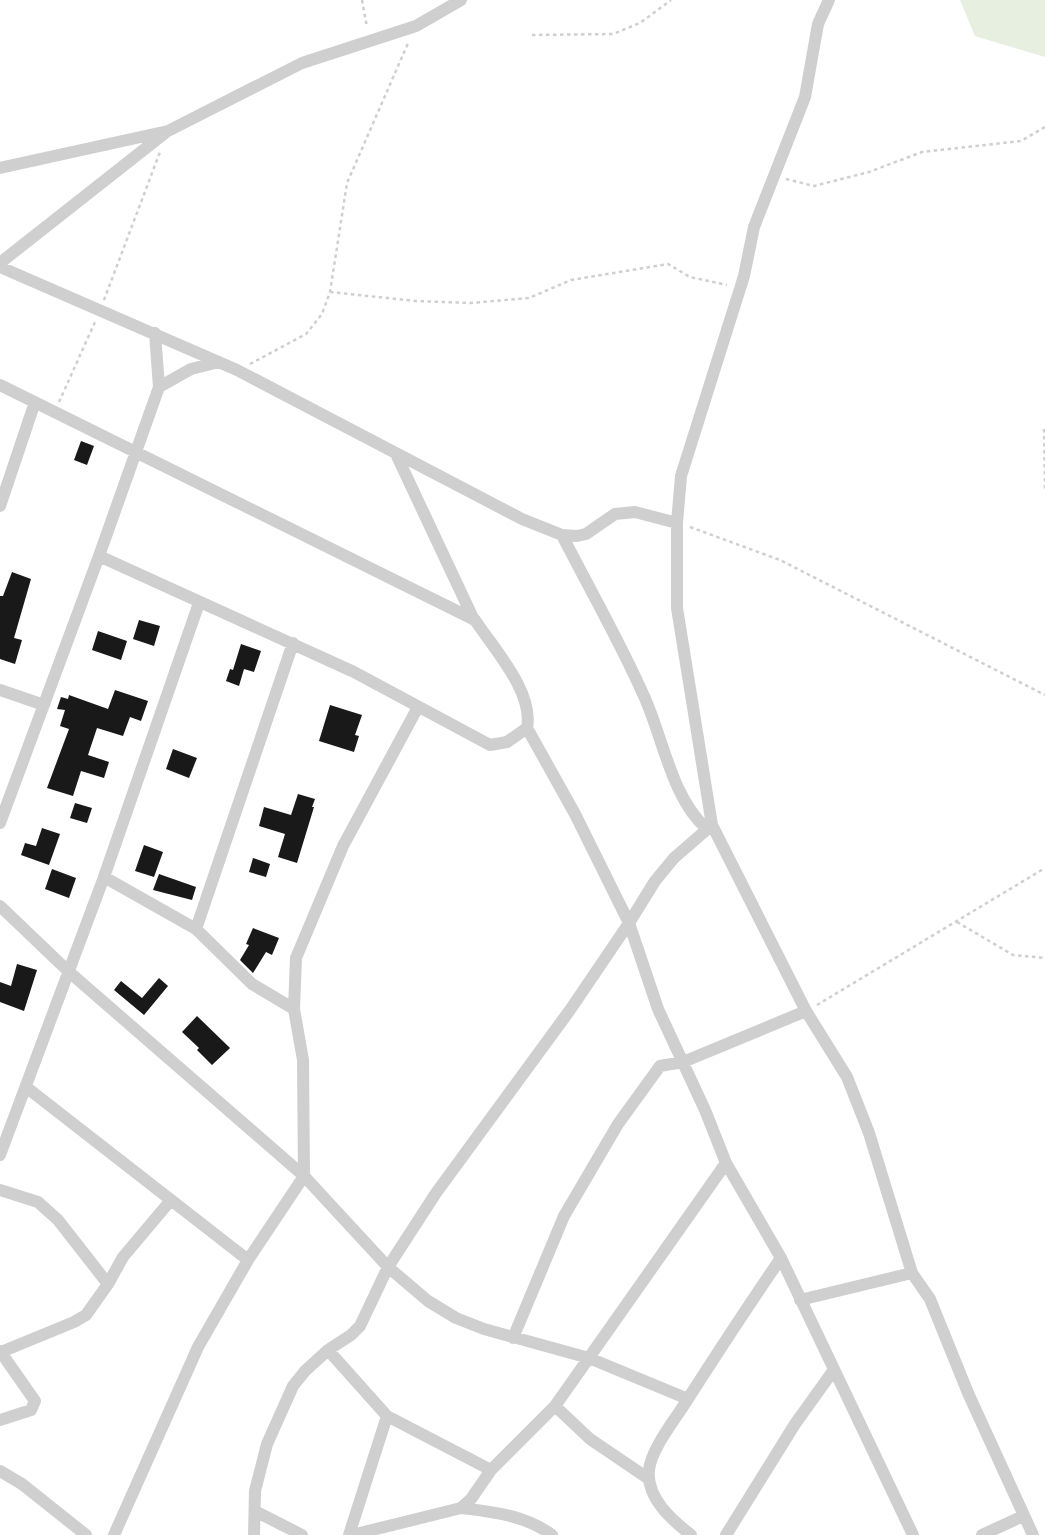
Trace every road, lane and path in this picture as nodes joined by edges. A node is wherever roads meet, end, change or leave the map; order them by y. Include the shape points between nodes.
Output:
1 (362, 0) edge
2 (461, 0) edge
3 (671, 0) edge
4 (829, 0) edge
5 (416, 26) junction
6 (532, 35) dead end
7 (370, 41) junction
8 (1045, 127) edge
9 (169, 131) junction
10 (0, 168) edge
11 (774, 177) junction
12 (0, 265) edge
13 (740, 288) junction
14 (330, 292) junction
15 (100, 309) junction
16 (155, 332) junction
17 (219, 362) junction
18 (237, 370) junction
19 (0, 385) edge
20 (159, 387) junction
21 (35, 402) junction
22 (55, 412) junction
23 (1044, 429) edge
24 (136, 452) junction
25 (396, 454) junction
26 (1045, 490) edge
27 (0, 506) edge
28 (677, 523) junction
29 (562, 536) junction
30 (99, 556) junction
31 (199, 603) junction
32 (475, 620) junction
33 (293, 643) junction
34 (0, 690) edge
35 (1045, 695) edge
36 (44, 705) junction
37 (418, 707) junction
38 (527, 728) junction
39 (0, 823) edge
40 (710, 827) junction
41 (1045, 868) edge
42 (104, 877) junction
43 (0, 906) edge
44 (957, 922) junction
45 (629, 923) junction
46 (196, 929) junction
47 (1045, 958) edge
48 (68, 971) junction
49 (294, 1009) junction
50 (806, 1011) junction
51 (683, 1062) junction
52 (26, 1087) junction
53 (0, 1155) edge
54 (726, 1163) junction
55 (304, 1176) junction
56 (0, 1190) edge
57 (171, 1200) junction
58 (781, 1258) junction
59 (248, 1260) junction
60 (388, 1267) junction
61 (912, 1273) junction
62 (108, 1284) junction
63 (800, 1300) junction
64 (513, 1338) junction
65 (328, 1350) junction
66 (0, 1352) edge
67 (589, 1358) junction
68 (833, 1371) junction
69 (688, 1399) junction
70 (555, 1406) junction
71 (387, 1416) junction
72 (0, 1420) edge
73 (0, 1471) edge
74 (491, 1471) junction
75 (649, 1479) junction
76 (461, 1508) junction
77 (255, 1511) junction
78 (1023, 1516) junction
79 (86, 1535) edge
80 (114, 1535) edge
81 (254, 1535) edge
82 (302, 1535) edge
83 (351, 1535) edge
84 (552, 1535) edge
85 (691, 1535) edge
86 (726, 1535) edge
87 (913, 1535) edge
88 (982, 1535) edge
89 (1033, 1535) edge

1 - 7 path
2 - 5 street
3 - 6 path via 640,23 613,34
4 - 11 street via 818,24 805,97
5 - 7 street
5 - 14 path via 347,183
7 - 9 street via 302,63
8 - 11 path via 1021,141 922,152 814,186
9 - 10 street
9 - 12 street
9 - 15 path
11 - 13 street via 754,227
12 - 15 street
13 - 14 path via 690,277 668,264 571,279 529,298 471,303
13 - 28 street via 681,476
14 - 18 path via 322,314 306,334
15 - 16 street
15 - 22 path
16 - 17 street
16 - 20 street
17 - 18 street
17 - 20 street via 191,369
18 - 25 street
19 - 21 street
20 - 24 street
21 - 22 street
21 - 27 street
22 - 24 street
23 - 26 path
24 - 30 street
24 - 32 street
25 - 29 street
25 - 32 street
28 - 29 street via 635,512 615,514 586,534
28 - 35 path via 780,560
28 - 40 street via 677,608
29 - 40 street via 644,695 685,803 697,820
30 - 31 street
30 - 36 street
31 - 33 street
31 - 42 street
32 - 38 street via 527,702
33 - 37 street
33 - 46 street
34 - 36 street
36 - 39 street
37 - 38 street via 490,745 507,742
37 - 49 street via 343,846 296,958
38 - 45 street
40 - 45 street via 674,858
40 - 50 street
41 - 44 path
42 - 46 street
42 - 48 street
43 - 48 street
44 - 47 path via 1013,955
44 - 50 path
45 - 51 street via 658,1009
45 - 60 street
46 - 49 street via 252,984
48 - 52 street
48 - 55 street
49 - 55 street via 303,1060
50 - 51 street
50 - 61 street via 846,1077 865,1122
51 - 54 street
51 - 64 street via 660,1066 618,1124 564,1216
52 - 53 street
52 - 57 street
54 - 58 street
54 - 67 street
55 - 59 street
55 - 60 street
56 - 62 street via 38,1202 58,1220
57 - 59 street
57 - 62 street via 123,1257
58 - 63 street
58 - 69 street
59 - 80 street via 198,1347
60 - 64 street via 456,1318
60 - 65 street via 360,1326
61 - 63 street
61 - 78 street via 930,1299
62 - 66 street via 86,1315
63 - 68 street
64 - 67 street
65 - 71 street
65 - 77 street via 293,1387 267,1444 255,1491
66 - 72 street via 35,1401 31,1410
67 - 69 street
67 - 70 street
68 - 86 street
68 - 87 street
69 - 75 street via 659,1445
70 - 74 street
70 - 75 street via 590,1439
71 - 74 street
71 - 83 street
73 - 79 street
74 - 76 street
75 - 85 street via 664,1512
76 - 83 street
76 - 84 street via 512,1515
77 - 81 street
77 - 82 street
78 - 88 street
78 - 89 street

